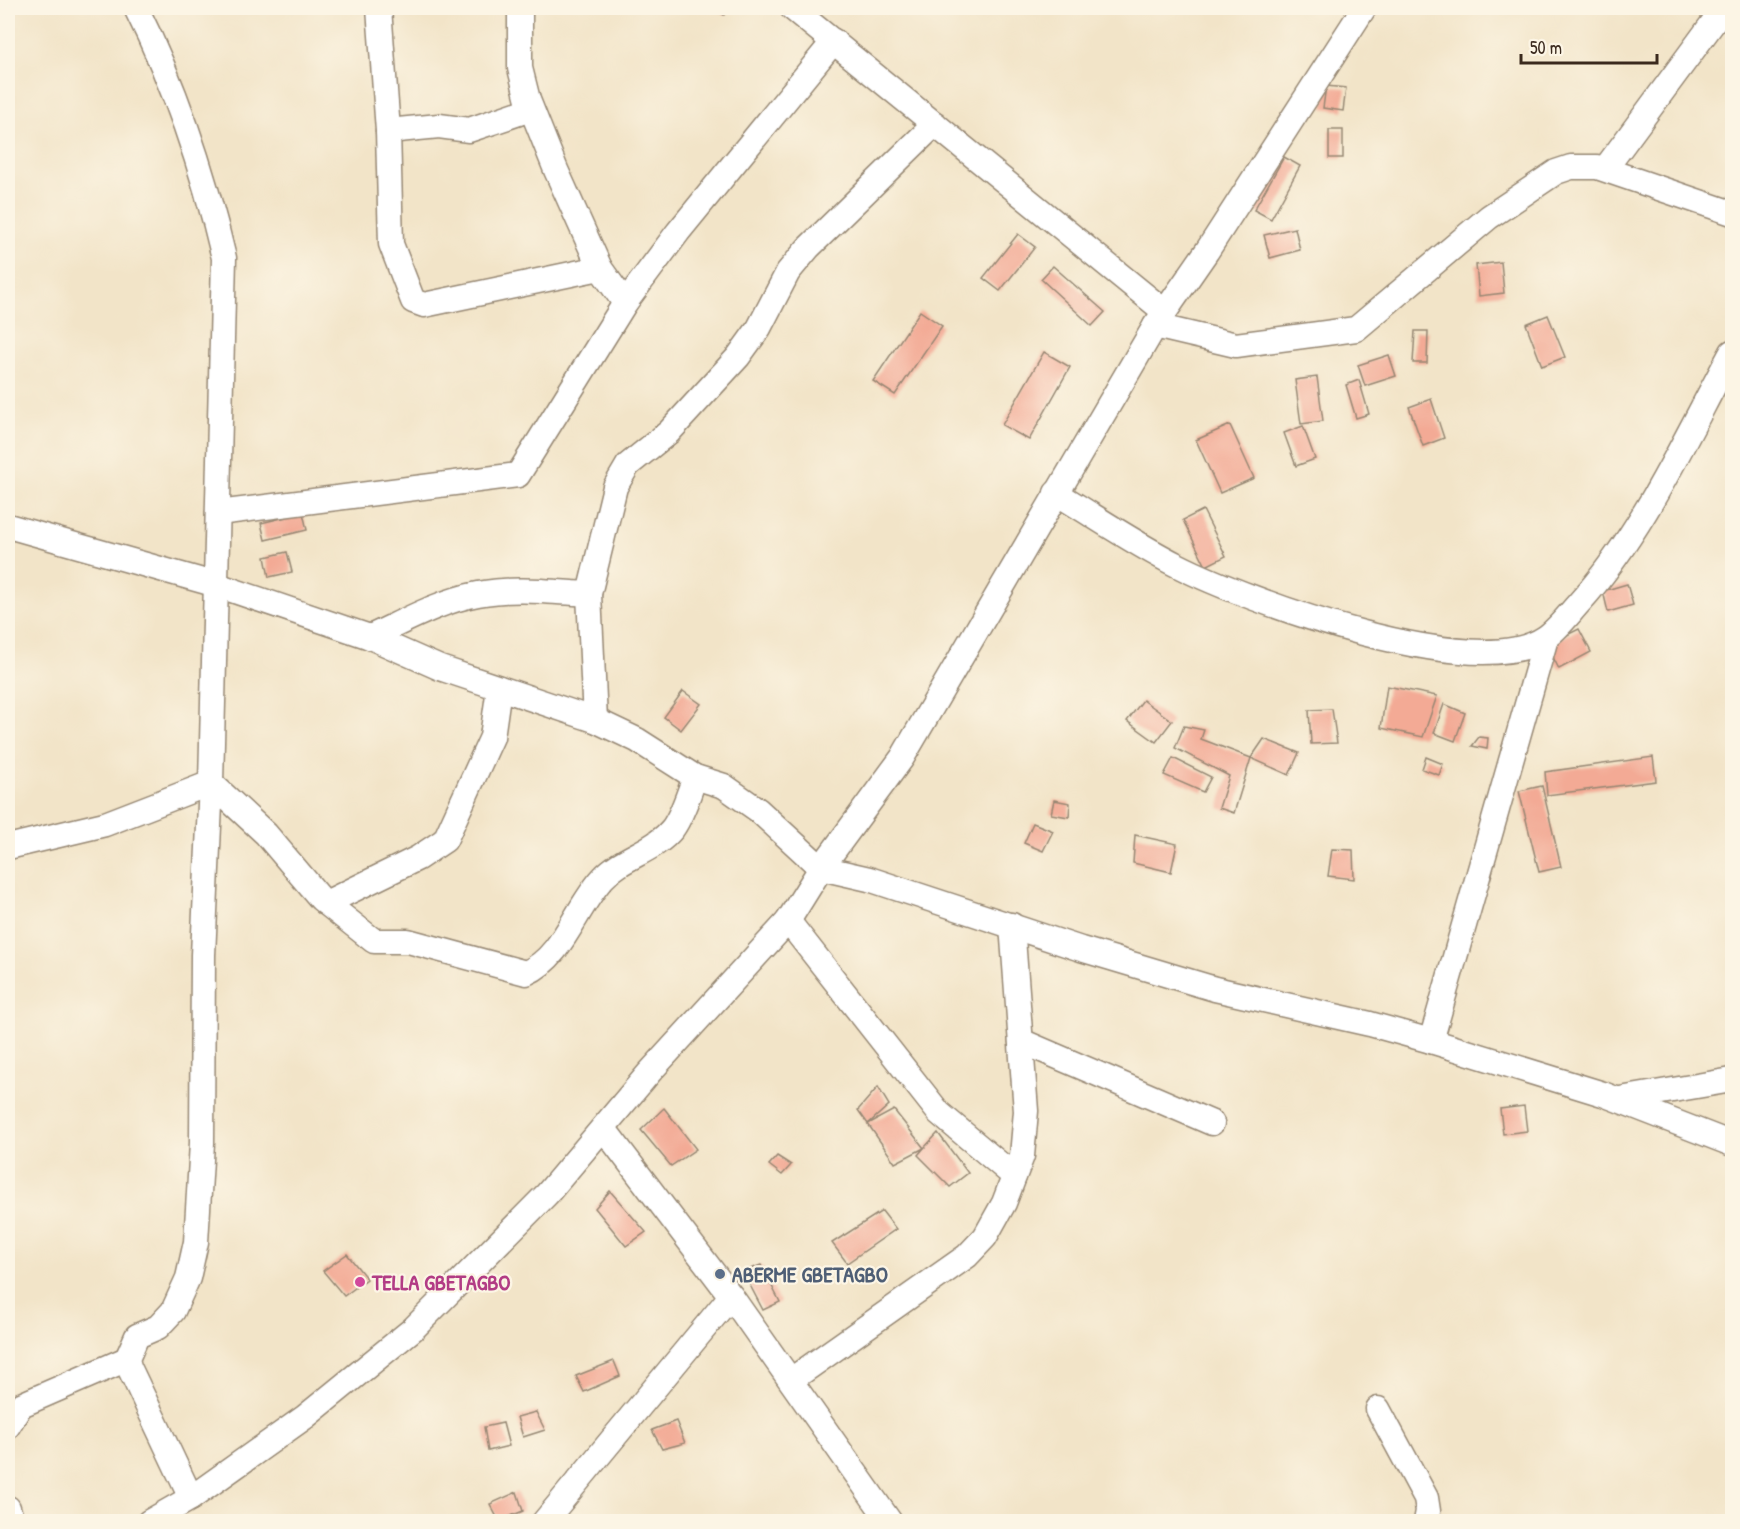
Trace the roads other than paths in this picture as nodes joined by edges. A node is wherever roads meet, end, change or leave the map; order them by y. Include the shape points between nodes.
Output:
1 (136, 8) edge
2 (379, 8) edge
3 (520, 8) edge
4 (792, 8) edge
5 (1364, 8) edge
6 (1724, 8) edge
7 (834, 41) junction
8 (531, 109) junction
9 (934, 124) junction
10 (388, 131) junction
11 (1605, 169) junction
12 (1732, 213) edge
13 (600, 268) junction
14 (625, 303) junction
15 (1159, 318) junction
16 (1732, 352) edge
17 (1056, 493) junction
18 (218, 513) junction
19 (8, 526) edge
20 (217, 585) junction
21 (589, 594) junction
22 (370, 637) junction
23 (1546, 638) junction
24 (499, 688) junction
25 (594, 720) junction
26 (695, 777) junction
27 (212, 783) junction
28 (8, 847) edge
29 (820, 868) junction
30 (326, 903) junction
31 (788, 921) junction
32 (1012, 925) junction
33 (1021, 1041) junction
34 (1431, 1041) junction
35 (1732, 1080) edge
36 (1617, 1100) junction
37 (1212, 1123) dead end
38 (604, 1129) junction
39 (1732, 1144) edge
40 (1014, 1176) junction
41 (731, 1296) junction
42 (127, 1359) junction
43 (791, 1380) junction
44 (1378, 1409) dead end
45 (8, 1426) edge
46 (191, 1498) junction
47 (8, 1508) edge
48 (158, 1519) edge
49 (12, 1521) edge
50 (544, 1521) edge
51 (890, 1521) edge
52 (1426, 1521) edge

1 - 18 street via 177,106 224,258
2 - 10 street
3 - 8 street via 520,68
4 - 7 street
5 - 15 street via 1207,251
6 - 11 street
7 - 9 street
7 - 14 street
8 - 10 street via 469,130 439,126
8 - 13 street
9 - 15 street
9 - 21 street via 808,248 788,272 759,328 738,357 669,432 628,465 615,487
10 - 13 street via 391,244 413,301 424,305
11 - 12 street
11 - 15 street via 1571,167 1556,171 1489,217 1356,329 1236,345
13 - 14 street
14 - 18 street via 518,475
15 - 17 street
16 - 23 street via 1628,540 1602,578
17 - 23 street via 1177,565 1278,606 1371,636 1467,652 1524,650
17 - 29 street via 902,758
18 - 20 street
19 - 20 street
20 - 22 street
20 - 27 street
21 - 22 street via 478,594 445,603
21 - 25 street
22 - 24 street via 440,668
23 - 34 street
24 - 25 street
24 - 30 street via 492,737 445,840 418,858
25 - 26 street via 637,740
26 - 29 street via 724,786 758,810
26 - 30 street via 674,826 660,843 613,868 552,954 541,966 526,973 408,941 374,941
27 - 28 street via 105,824
27 - 30 street via 266,834
27 - 42 street via 203,955 202,1143 196,1242 188,1278 173,1311 158,1327 137,1336
29 - 31 street
29 - 32 street via 869,879
31 - 38 street via 649,1073
31 - 40 street via 939,1113
32 - 33 street
32 - 34 street via 1215,989
33 - 37 street
33 - 40 street via 1026,1111 1022,1156
34 - 36 street
35 - 36 street
36 - 39 street
38 - 41 street
38 - 46 street via 547,1194 413,1329 305,1417
40 - 43 street via 986,1237 967,1256
41 - 43 street
41 - 50 street
42 - 45 street via 21,1405
42 - 46 street
43 - 51 street
44 - 52 street via 1426,1498
46 - 48 street
47 - 49 street

